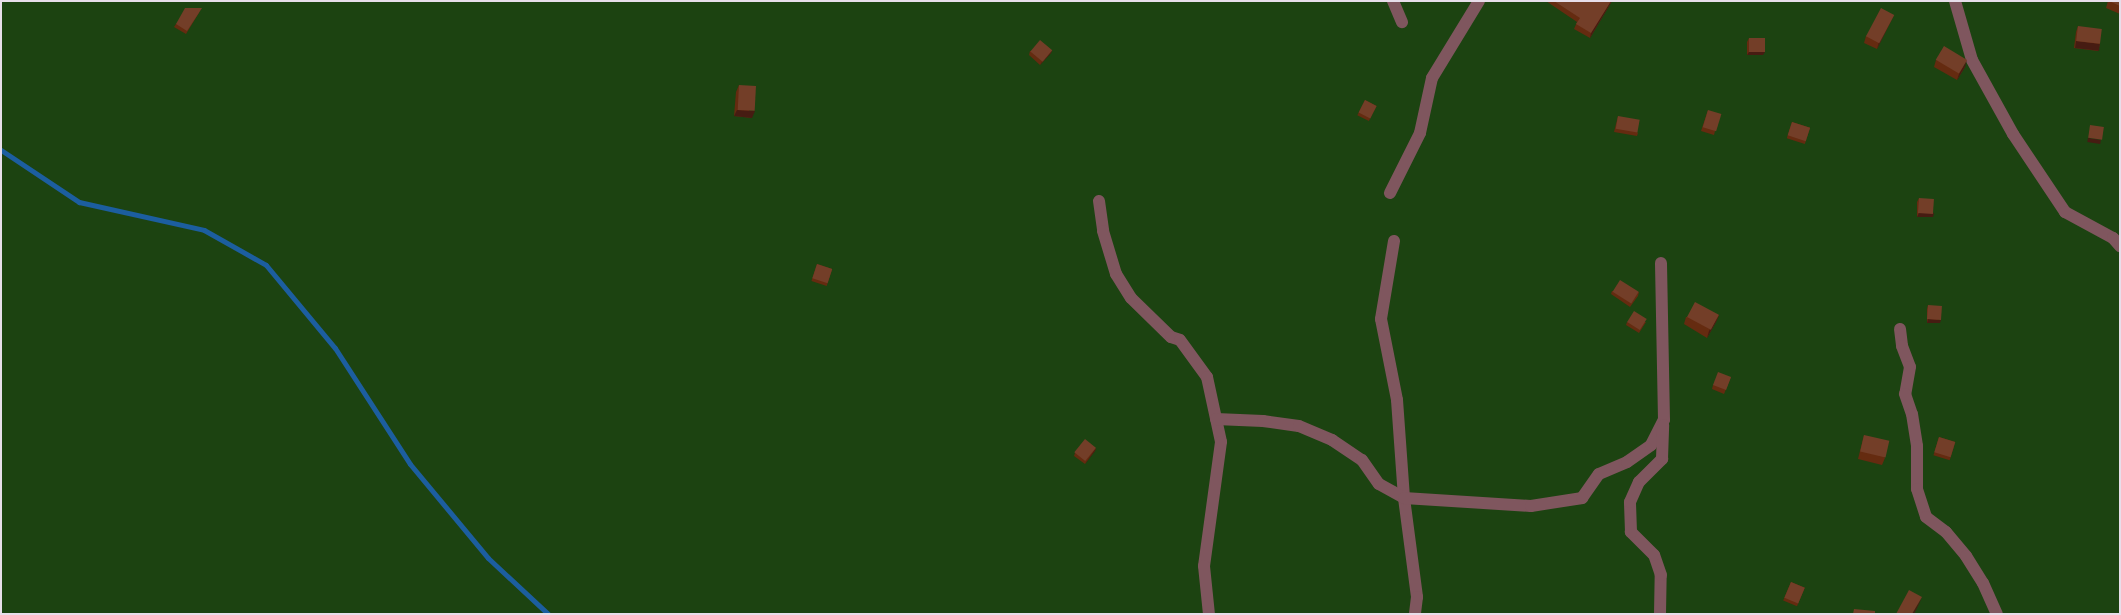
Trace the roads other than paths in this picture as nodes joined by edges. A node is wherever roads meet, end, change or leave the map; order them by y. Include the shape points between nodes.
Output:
1 (1393, 1) edge
2 (1478, 1) edge
3 (1955, 1) edge
4 (1402, 22) dead end
5 (1390, 194) dead end
6 (1099, 201) dead end
7 (1394, 242) dead end
8 (2120, 246) edge
9 (1660, 263) dead end
10 (1900, 328) dead end
11 (1216, 419) junction
12 (1664, 420) junction
13 (1404, 498) junction
14 (1209, 614) edge
15 (1415, 614) edge
16 (1660, 614) edge
17 (1997, 614) edge

1 - 4 street
2 - 5 street via 1432,78 1420,133
3 - 8 street via 1972,60 2013,134 2065,212 2113,238
6 - 11 street via 1103,231 1116,274 1130,298 1171,337 1180,340 1207,376
7 - 13 street via 1381,318 1397,400
9 - 12 street
10 - 17 street via 1902,346 1910,367 1905,394 1918,446 1918,489 1926,517 1946,532 1966,556
11 - 13 street via 1299,426 1316,433 1362,460 1379,484
11 - 14 street via 1221,442 1204,566
12 - 13 street via 1651,445 1627,462 1599,474 1582,498 1531,506
12 - 16 street via 1662,459 1639,482 1630,502 1631,532 1654,555 1661,575
13 - 15 street via 1417,597

